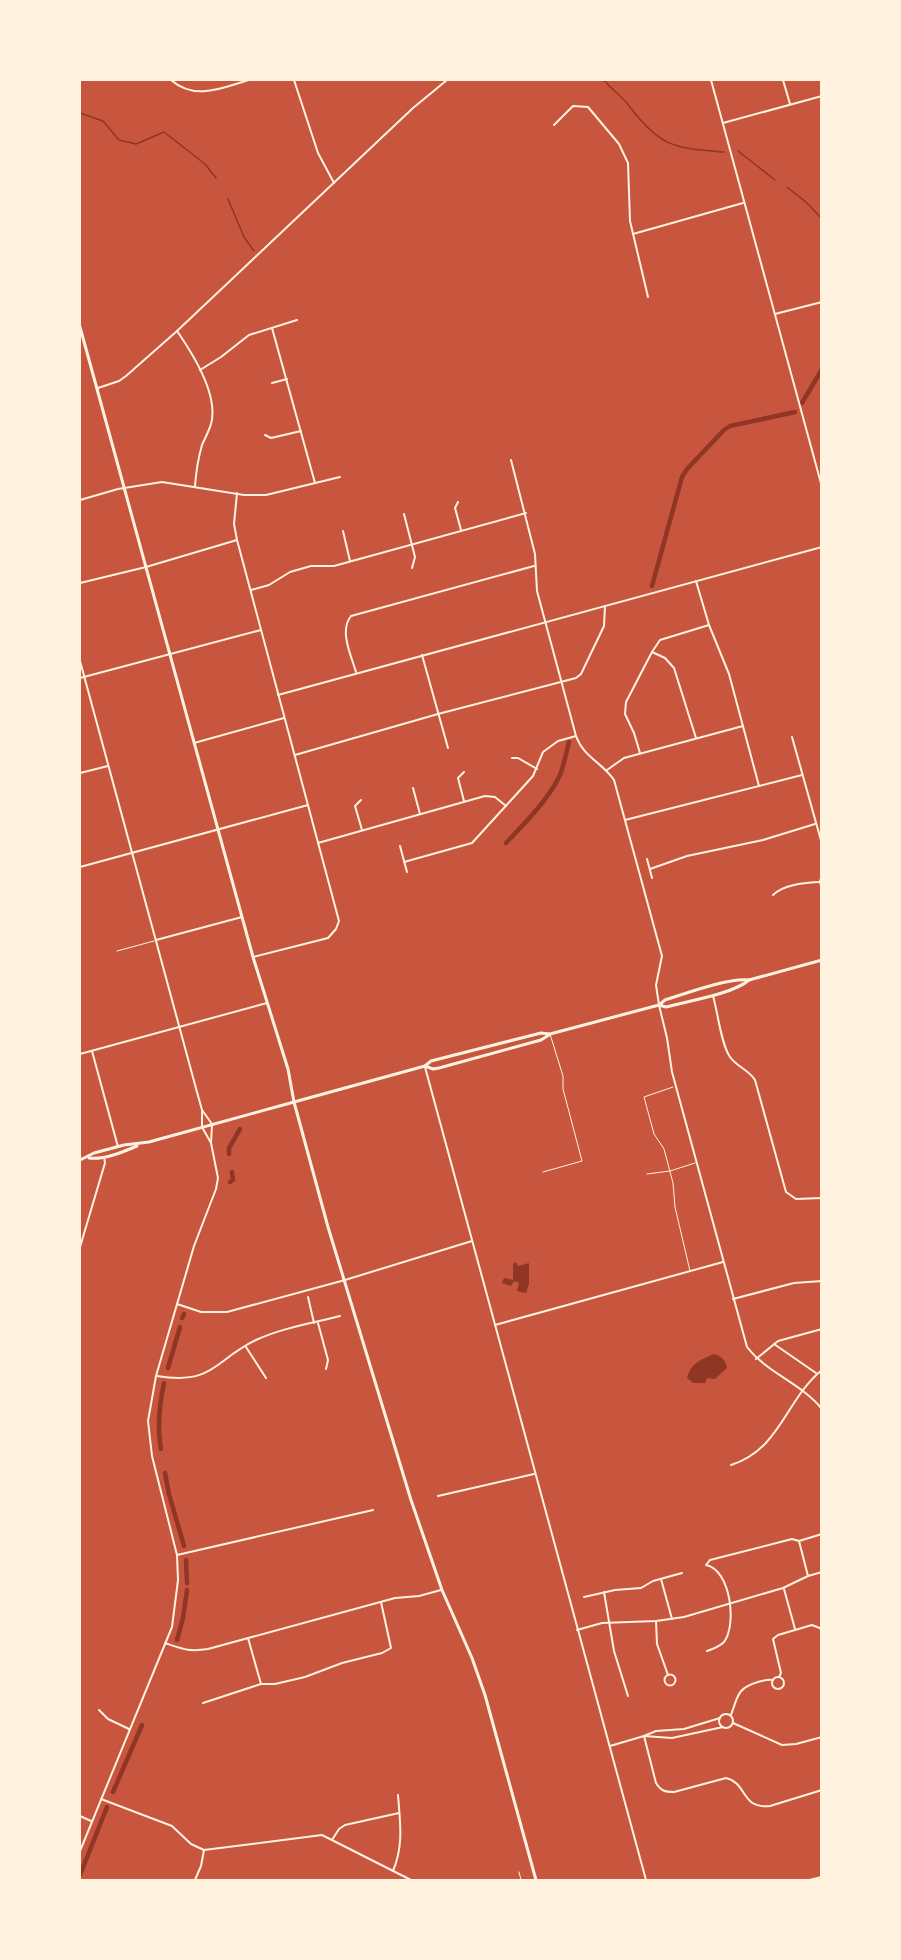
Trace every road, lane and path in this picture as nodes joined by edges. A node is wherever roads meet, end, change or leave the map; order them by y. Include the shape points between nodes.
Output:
1 (171, 80) edge
2 (249, 80) edge
3 (294, 80) edge
4 (447, 80) edge
5 (711, 80) edge
6 (783, 80) edge
7 (822, 96) edge
8 (790, 104) junction
9 (723, 123) junction
10 (554, 125) dead end
11 (334, 183) junction
12 (743, 203) junction
13 (633, 234) junction
14 (648, 297) dead end
15 (822, 302) edge
16 (774, 315) junction
17 (297, 321) dead end
18 (272, 328) junction
19 (80, 330) edge
20 (177, 331) junction
21 (200, 370) junction
22 (287, 379) junction
23 (272, 383) dead end
24 (97, 388) junction
25 (301, 431) junction
26 (265, 435) dead end
27 (511, 460) dead end
28 (340, 477) dead end
29 (315, 483) junction
30 (195, 486) junction
31 (822, 487) edge
32 (124, 488) junction
33 (237, 494) junction
34 (80, 500) edge
35 (458, 502) dead end
36 (526, 513) junction
37 (404, 514) dead end
38 (461, 530) junction
39 (343, 531) dead end
40 (237, 540) junction
41 (412, 544) junction
42 (822, 547) edge
43 (350, 561) junction
44 (534, 566) junction
45 (146, 567) junction
46 (412, 568) dead end
47 (696, 581) junction
48 (80, 583) edge
49 (251, 590) junction
50 (605, 606) junction
51 (545, 623) junction
52 (709, 625) junction
53 (261, 630) junction
54 (652, 652) junction
55 (170, 654) junction
56 (422, 655) junction
57 (80, 661) edge
58 (356, 672) junction
59 (84, 677) junction
60 (80, 678) edge
61 (562, 683) junction
62 (278, 695) junction
63 (438, 714) junction
64 (284, 718) junction
65 (743, 726) junction
66 (576, 736) junction
67 (792, 737) dead end
68 (696, 738) junction
69 (194, 743) junction
70 (448, 748) dead end
71 (640, 753) junction
72 (295, 755) junction
73 (512, 758) dead end
74 (108, 766) junction
75 (537, 769) junction
76 (607, 770) junction
77 (464, 772) dead end
78 (80, 773) edge
79 (802, 775) junction
80 (759, 786) junction
81 (413, 788) dead end
82 (361, 800) dead end
83 (464, 802) junction
84 (308, 805) junction
85 (506, 806) junction
86 (420, 814) junction
87 (625, 820) junction
88 (815, 824) junction
89 (218, 829) junction
90 (362, 830) junction
91 (318, 843) junction
92 (822, 844) edge
93 (400, 846) dead end
94 (132, 852) junction
95 (646, 859) dead end
96 (404, 862) junction
97 (80, 867) edge
98 (650, 869) junction
99 (407, 872) dead end
100 (822, 874) edge
101 (652, 878) dead end
102 (820, 882) junction
103 (822, 890) edge
104 (773, 895) dead end
105 (242, 917) junction
106 (156, 940) junction
107 (117, 951) dead end
108 (253, 957) junction
109 (822, 960) edge
110 (749, 980) junction
111 (713, 995) junction
112 (267, 1004) junction
113 (659, 1005) junction
114 (180, 1027) junction
115 (550, 1034) junction
116 (92, 1051) junction
117 (80, 1054) edge
118 (425, 1066) junction
119 (675, 1087) junction
120 (294, 1102) junction
121 (201, 1110) junction
122 (212, 1124) junction
123 (202, 1127) junction
124 (211, 1143) junction
125 (140, 1144) junction
126 (118, 1147) junction
127 (104, 1156) junction
128 (87, 1157) junction
129 (80, 1160) edge
130 (696, 1163) junction
131 (670, 1171) junction
132 (543, 1172) dead end
133 (647, 1174) dead end
134 (822, 1198) edge
135 (473, 1241) junction
136 (80, 1247) edge
137 (723, 1263) junction
138 (690, 1272) junction
139 (345, 1280) junction
140 (822, 1281) edge
141 (308, 1297) dead end
142 (733, 1299) junction
143 (177, 1304) junction
144 (340, 1316) dead end
145 (316, 1322) junction
146 (495, 1325) junction
147 (822, 1329) edge
148 (774, 1344) junction
149 (246, 1347) junction
150 (756, 1359) junction
151 (326, 1369) dead end
152 (822, 1370) edge
153 (817, 1374) junction
154 (156, 1376) junction
155 (266, 1378) dead end
156 (803, 1391) junction
157 (822, 1409) edge
158 (731, 1465) dead end
159 (534, 1474) junction
160 (438, 1496) dead end
161 (373, 1510) dead end
162 (822, 1533) edge
163 (799, 1541) junction
164 (177, 1555) junction
165 (822, 1572) edge
166 (682, 1573) dead end
167 (808, 1576) junction
168 (661, 1578) junction
169 (783, 1588) junction
170 (442, 1590) junction
171 (604, 1592) junction
172 (584, 1597) dead end
173 (381, 1602) junction
174 (729, 1602) junction
175 (672, 1619) junction
176 (656, 1621) junction
177 (611, 1623) junction
178 (820, 1628) edge
179 (795, 1629) junction
180 (577, 1630) junction
181 (248, 1638) junction
182 (165, 1643) junction
183 (707, 1651) dead end
184 (668, 1675) dead end
185 (779, 1677) junction
186 (773, 1680) junction
187 (261, 1684) junction
188 (628, 1696) dead end
189 (202, 1703) dead end
190 (99, 1710) dead end
191 (730, 1714) junction
192 (720, 1718) junction
193 (733, 1723) junction
194 (723, 1727) junction
195 (129, 1729) junction
196 (644, 1736) junction
197 (822, 1737) edge
198 (609, 1746) junction
199 (822, 1790) edge
200 (398, 1795) dead end
201 (101, 1799) junction
202 (400, 1813) junction
203 (80, 1816) edge
204 (91, 1821) junction
205 (332, 1840) junction
206 (204, 1850) junction
207 (80, 1851) edge
208 (393, 1871) junction
209 (519, 1872) dead end
210 (822, 1877) edge
211 (195, 1881) edge
212 (411, 1881) edge
213 (521, 1881) edge
214 (536, 1881) edge
215 (646, 1881) edge
216 (809, 1881) edge

1 - 2 street via 203,93
3 - 11 street via 318,153
4 - 11 street
5 - 9 street
6 - 8 street
7 - 8 street
8 - 9 street
9 - 12 street
10 - 13 street via 573,106 588,107 619,144 628,163
11 - 20 street
12 - 13 street
12 - 16 street
13 - 14 street
15 - 16 street
16 - 31 street
17 - 18 street
18 - 21 street via 249,335
18 - 22 street
19 - 24 main road
20 - 21 street
20 - 24 street via 119,381
21 - 30 street via 213,411
22 - 23 street
22 - 25 street
24 - 32 main road
25 - 26 street via 272,438
25 - 29 street
27 - 36 street
28 - 29 street
29 - 33 street via 266,495
30 - 32 street via 162,482
30 - 33 street
32 - 34 street
32 - 45 main road
33 - 40 street
35 - 38 street via 455,508
36 - 38 street
36 - 44 street
37 - 41 street
38 - 41 street
39 - 43 street
40 - 45 street
40 - 49 street
41 - 43 street
41 - 46 street
42 - 47 street
43 - 49 street via 290,572 269,585
44 - 51 street
44 - 58 street via 351,616 345,631
45 - 48 street
45 - 55 main road
47 - 50 street
47 - 52 street
49 - 53 street
50 - 51 street
50 - 61 street via 604,626 581,674
51 - 56 street
51 - 61 street
52 - 54 street via 660,640
52 - 65 street via 729,674
53 - 55 street
53 - 62 street
54 - 68 street via 674,668
54 - 71 street via 626,702 625,714
55 - 59 street
55 - 69 main road
56 - 58 street
56 - 63 street
57 - 59 street
58 - 62 street
59 - 60 street
59 - 74 street
61 - 63 street
61 - 66 street
62 - 64 street
63 - 70 street
63 - 72 street
64 - 69 street
64 - 72 street
65 - 68 street
65 - 80 street
66 - 75 street via 550,746 543,752
66 - 76 street via 580,748
67 - 79 street
68 - 71 street
69 - 89 main road
71 - 76 street
72 - 84 street
73 - 75 street
74 - 78 street
74 - 94 street
75 - 85 street
76 - 87 street via 614,780
77 - 83 street via 458,778
79 - 80 street
79 - 88 street
80 - 87 street
81 - 86 street
82 - 90 street via 355,806
83 - 85 street via 485,796 495,797
83 - 86 street
84 - 89 street
84 - 91 street
85 - 96 street via 470,844
86 - 90 street
87 - 113 street via 662,956 656,985
88 - 92 street
88 - 98 street
89 - 94 street
89 - 105 main road
90 - 91 street
91 - 108 street via 339,921 336,929 328,938
93 - 96 street
94 - 97 street
94 - 106 street
95 - 98 street
96 - 99 street
98 - 101 street
100 - 102 street
102 - 103 street
102 - 104 street via 777,890
105 - 106 street
105 - 108 main road
106 - 107 lane
106 - 114 street
108 - 112 main road
109 - 110 main road
110 - 111 main road
110 - 113 main road via 685,994
111 - 113 main road via 666,1007
111 - 134 street via 730,1057 755,1080 783,1186 790,1197
112 - 114 street
112 - 120 main road
113 - 115 main road
113 - 119 street
114 - 116 street
114 - 121 street
115 - 118 main road via 431,1061
115 - 118 main road via 541,1040 433,1070
115 - 132 lane via 582,1161
116 - 117 street
116 - 126 street
118 - 120 main road
118 - 135 street
119 - 130 street
119 - 131 lane via 644,1097
120 - 122 main road
120 - 139 main road
121 - 122 street
121 - 123 street
122 - 123 main road
122 - 124 street
123 - 124 street
123 - 125 main road
124 - 143 street via 218,1172 216,1189
125 - 126 main road
125 - 127 main road
126 - 128 main road
127 - 128 main road
127 - 136 street
128 - 129 main road
130 - 131 lane
130 - 137 street
131 - 133 lane
131 - 138 lane
135 - 139 street
135 - 146 street
137 - 138 street
137 - 142 street
138 - 146 street
139 - 143 street via 227,1312 201,1311
139 - 170 main road
140 - 142 street via 794,1283
141 - 145 street
142 - 150 street via 747,1347
143 - 154 street
144 - 145 street
145 - 149 street via 270,1335
145 - 151 street via 328,1360
146 - 159 street
147 - 148 street
148 - 150 street
148 - 153 street
149 - 154 street via 200,1376
149 - 155 street
150 - 156 street
152 - 153 street
153 - 156 street
154 - 164 street via 148,1421 150,1444
156 - 157 street
156 - 158 street via 764,1446 755,1455
159 - 160 street
159 - 180 street
161 - 164 street
162 - 163 street
163 - 167 street
163 - 174 street via 792,1539 710,1560 706,1565 722,1577
164 - 182 street via 177,1595
165 - 167 street
166 - 168 street
167 - 169 street
168 - 171 street via 640,1588
168 - 175 street
169 - 174 street
169 - 179 street
170 - 173 street
170 - 214 main road via 485,1695
171 - 172 street
171 - 177 street
173 - 181 street
173 - 187 street via 392,1648 305,1677
174 - 175 street
174 - 183 street via 725,1641
175 - 176 street
176 - 177 street
176 - 184 street via 657,1644
177 - 180 street
177 - 188 street via 618,1669
178 - 179 street via 812,1625
179 - 185 street via 773,1639
180 - 198 street
181 - 182 street via 194,1651
181 - 187 street
182 - 195 street
185 - 186 street
185 - 186 street via 784,1682 780,1688 774,1687
186 - 191 street via 746,1685
187 - 189 street
190 - 195 street
191 - 192 street
191 - 193 street
192 - 194 street
192 - 196 street
193 - 194 street
193 - 197 street via 782,1745
194 - 196 street via 672,1738
195 - 201 street
196 - 198 street
196 - 199 street via 656,1783 666,1792 734,1779 746,1798 761,1807
198 - 215 street
200 - 202 street
201 - 204 street
201 - 206 street via 172,1826
202 - 205 street via 345,1826
202 - 208 street via 401,1847
203 - 204 street
204 - 207 street
205 - 206 street via 322,1835
205 - 208 street
206 - 211 street
208 - 212 street
209 - 213 lane
210 - 216 street

